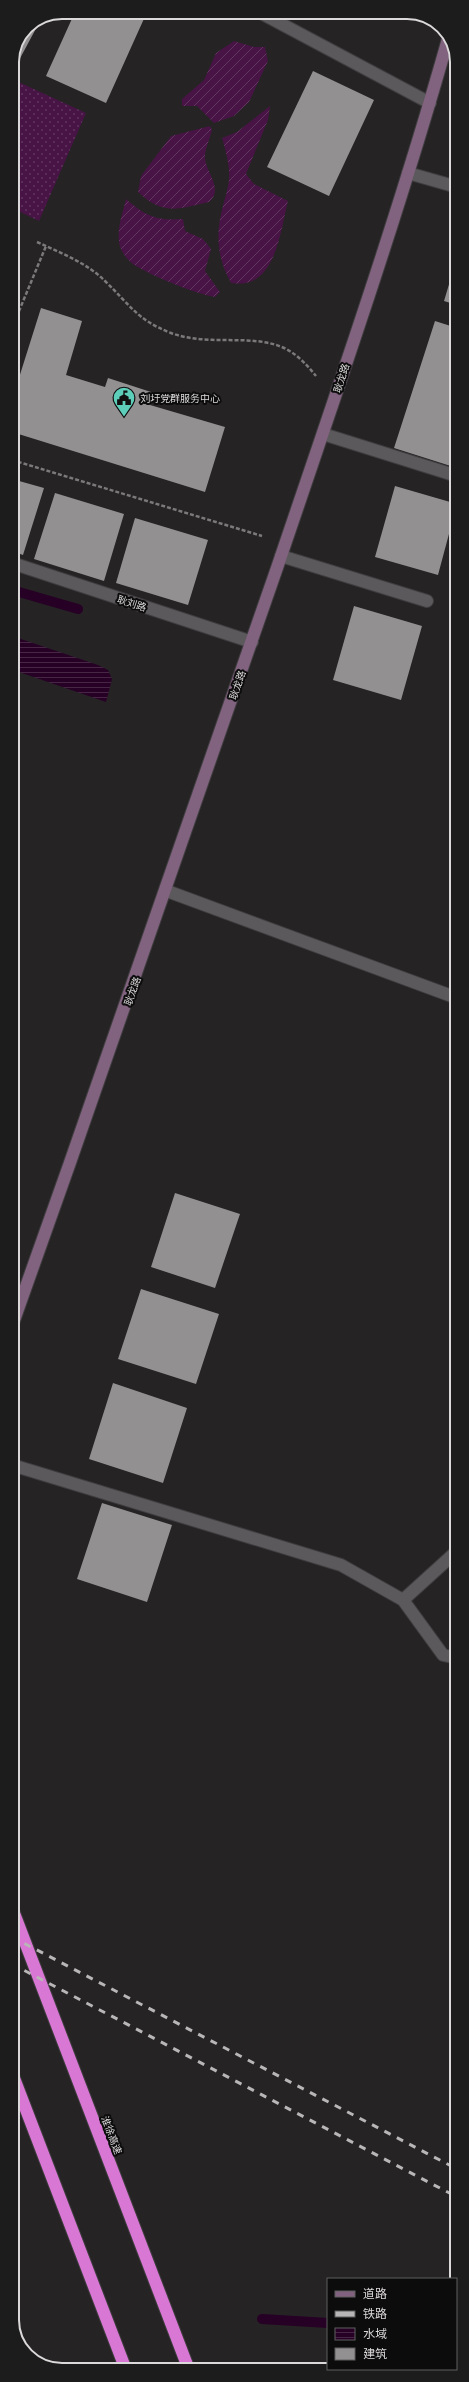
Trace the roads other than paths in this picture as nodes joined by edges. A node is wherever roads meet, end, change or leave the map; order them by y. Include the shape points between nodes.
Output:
1 (272, 19) edge
2 (446, 44) edge
3 (430, 103) junction
4 (408, 173) junction
5 (450, 185) edge
6 (323, 434) junction
7 (450, 474) edge
8 (281, 556) junction
9 (19, 565) edge
10 (427, 601) dead end
11 (252, 642) junction
12 (167, 891) junction
13 (450, 995) edge
14 (19, 1306) edge
15 (19, 1467) edge
16 (450, 1557) edge
17 (403, 1600) junction
18 (450, 1656) edge
19 (19, 1926) edge
20 (19, 2091) edge
21 (123, 2363) edge
22 (186, 2363) edge

1 - 3 street
2 - 3 street, 耿龙路
3 - 4 street, 耿龙路
4 - 5 street
4 - 6 street, 耿龙路
6 - 7 street
6 - 8 street, 耿龙路
8 - 10 street
8 - 11 street, 耿龙路
9 - 11 street, 耿刘路
11 - 12 street, 耿龙路
12 - 13 street
12 - 14 street, 耿龙路
15 - 17 street via 341,1565
16 - 17 street
17 - 18 street via 443,1655
19 - 22 highway, 淮徐高速
20 - 21 highway

